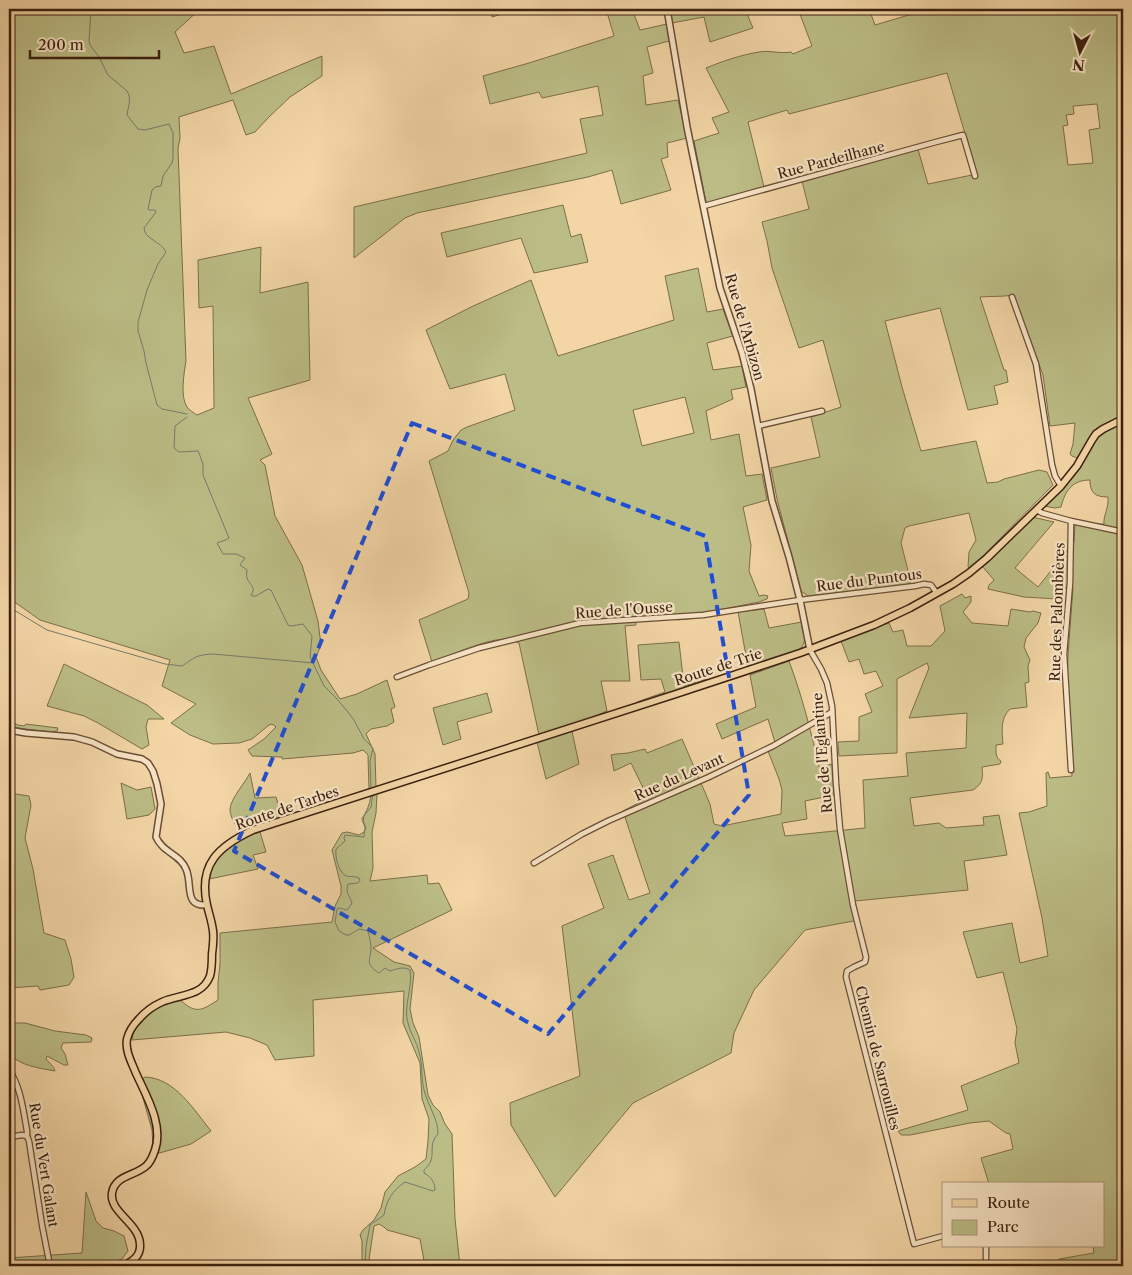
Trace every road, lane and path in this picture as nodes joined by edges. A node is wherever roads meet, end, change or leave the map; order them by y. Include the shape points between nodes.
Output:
1 (667, 9) edge
2 (975, 176) dead end
3 (704, 206) junction
4 (1012, 297) dead end
5 (822, 410) dead end
6 (1123, 419) edge
7 (758, 426) junction
8 (1061, 486) junction
9 (1037, 510) junction
10 (1071, 521) junction
11 (1123, 532) edge
12 (936, 592) junction
13 (800, 600) junction
14 (810, 650) junction
15 (397, 677) dead end
16 (832, 712) junction
17 (9, 730) edge
18 (1070, 770) dead end
19 (368, 793) joint
20 (840, 829) joint
21 (534, 863) dead end
22 (207, 905) junction
23 (9, 1069) edge
24 (27, 1136) junction
25 (9, 1137) edge
26 (942, 1236) edge
27 (986, 1248) edge
28 (50, 1266) edge
29 (123, 1266) edge
30 (986, 1266) edge

1 - 3 street, Rue de l'Arbizon
2 - 3 street, Rue Pardeilhane via 963,135
3 - 7 street, Rue de l'Arbizon via 720,288 742,353
4 - 8 street via 1036,364 1052,465
5 - 7 street
6 - 8 main road, Route de Trie via 1096,434
7 - 13 street, Rue de l'Arbizon via 772,501
8 - 9 main road, Route de Trie
9 - 10 street
9 - 12 main road, Route de Trie via 987,558 953,584
10 - 11 street
10 - 18 street, Rue des Palombières via 1064,654
12 - 13 street, Rue du Puntous via 931,585 924,584
12 - 14 main road, Route de Trie via 874,626
13 - 14 street, Rue de l'Arbizon
13 - 15 street, Rue de l'Ousse via 703,615 580,623 479,648
14 - 16 street, Rue de l'Eglantine via 827,683
14 - 19 main road, Route de Trie
16 - 20 street, Rue de l'Eglantine
16 - 21 street, Rue du Levant via 709,777 582,834
17 - 22 street via 83,739 148,763 161,804 156,838 162,848 183,863 193,902
19 - 22 main road, Route de Tarbes via 235,838 208,867 205,879
20 - 26 street, Chemin de Sarrouilles via 866,957 865,962 847,971 846,977 860,1035 914,1244
22 - 29 main road, Route de Tarbes via 213,932 209,978 196,993 153,1006 130,1029 127,1039 130,1059 152,1110 157,1144 151,1160 140,1170 118,1181 112,1191 113,1203 132,1225 140,1242 138,1254
23 - 24 street, Rue du Vert Galant via 20,1090
24 - 25 street
24 - 28 street, Rue du Vert Galant
27 - 30 street

